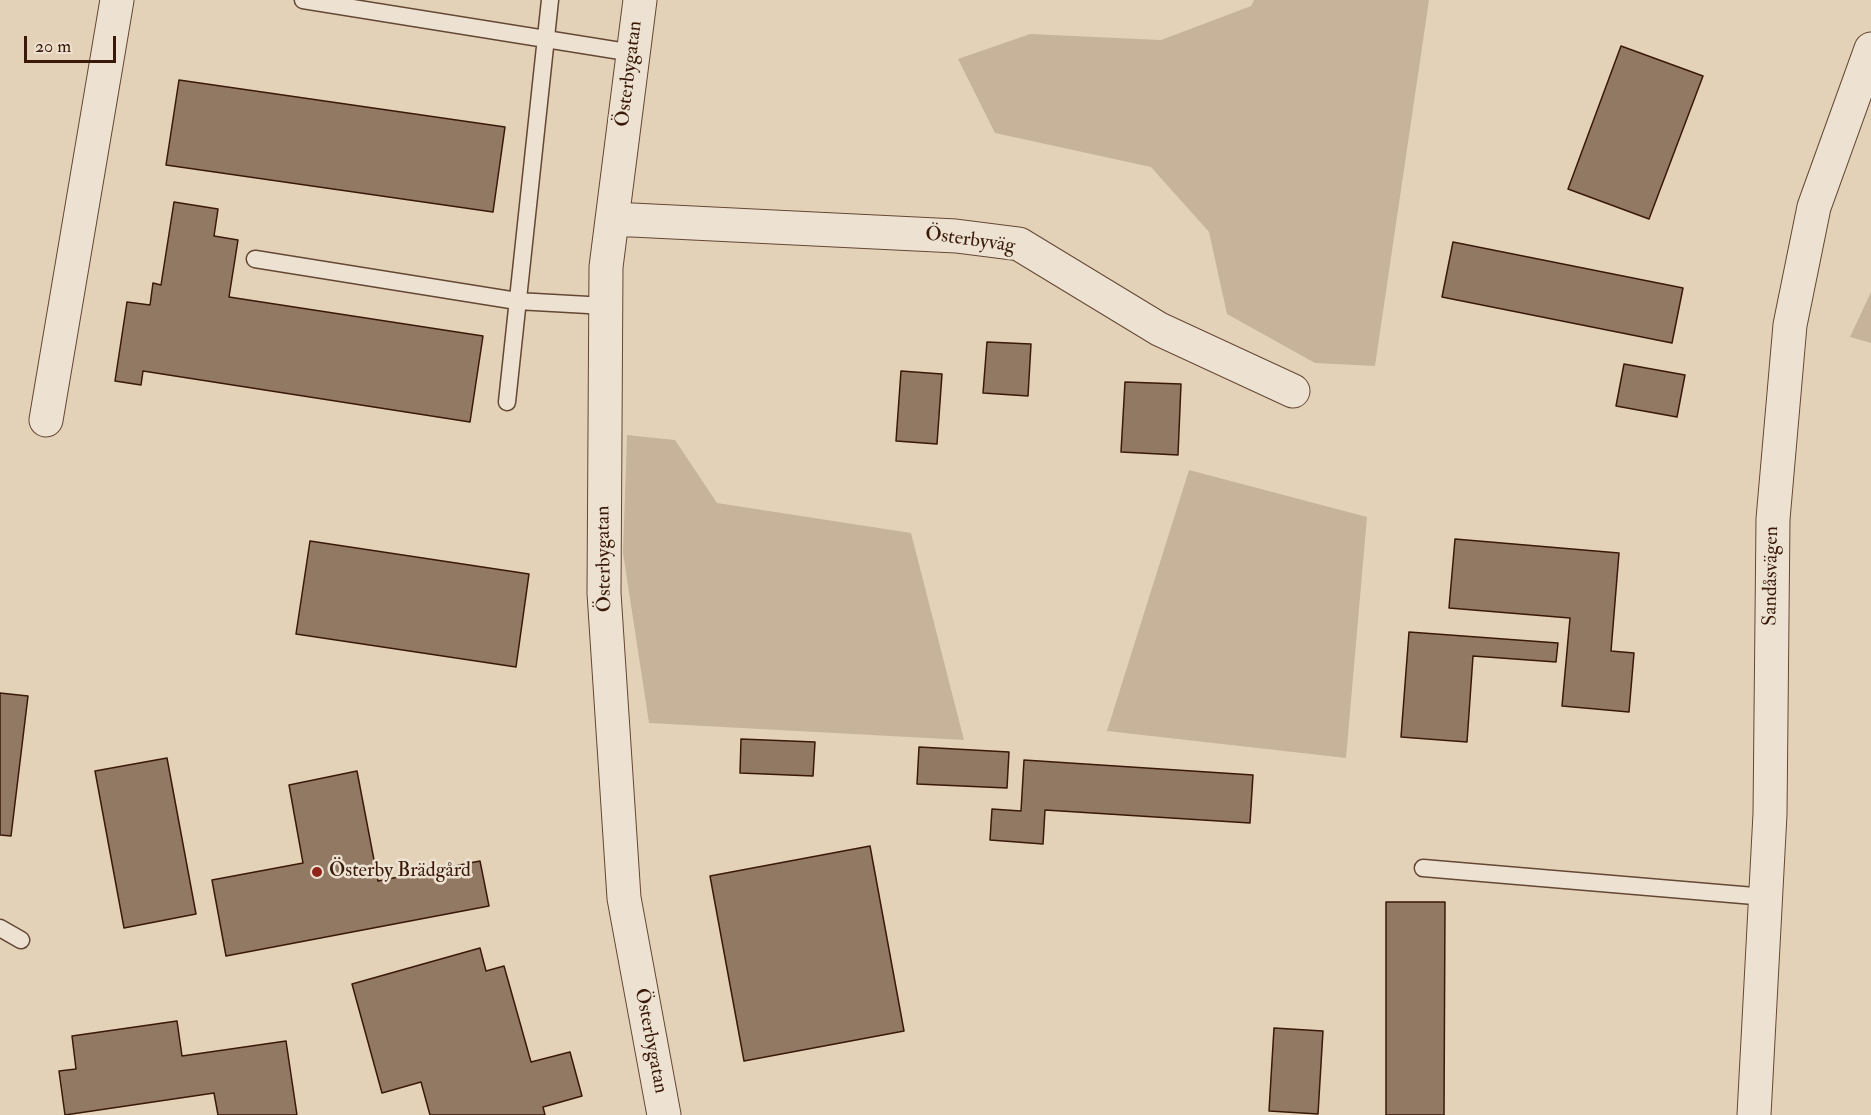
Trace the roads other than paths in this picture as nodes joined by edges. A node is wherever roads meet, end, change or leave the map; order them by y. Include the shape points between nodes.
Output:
1 (117, 0) edge
2 (303, 0) edge
3 (550, 0) edge
4 (640, 0) edge
5 (544, 39) junction
6 (1871, 49) edge
7 (633, 53) junction
8 (612, 219) junction
9 (255, 259) dead end
10 (518, 301) junction
11 (606, 306) junction
12 (1293, 391) dead end
13 (507, 402) dead end
14 (46, 420) dead end
15 (1423, 868) dead end
16 (1766, 897) junction
17 (0, 928) edge
18 (21, 940) dead end
19 (664, 1115) edge
20 (1754, 1115) edge

1 - 14 street
2 - 5 lane
3 - 5 lane
4 - 7 street, Österbygatan
5 - 7 lane
5 - 10 lane
6 - 16 street, Sandåsvägen via 1814,207 1790,325 1773,519
7 - 8 street, Österbygatan
8 - 11 street, Österbygatan
8 - 12 street, Österbyväg via 956,236 1019,244 1160,328
9 - 10 lane
10 - 11 lane
10 - 13 lane
11 - 19 street, Österbygatan via 604,593 624,898
15 - 16 lane
16 - 20 street, Sandåsvägen
17 - 18 lane

